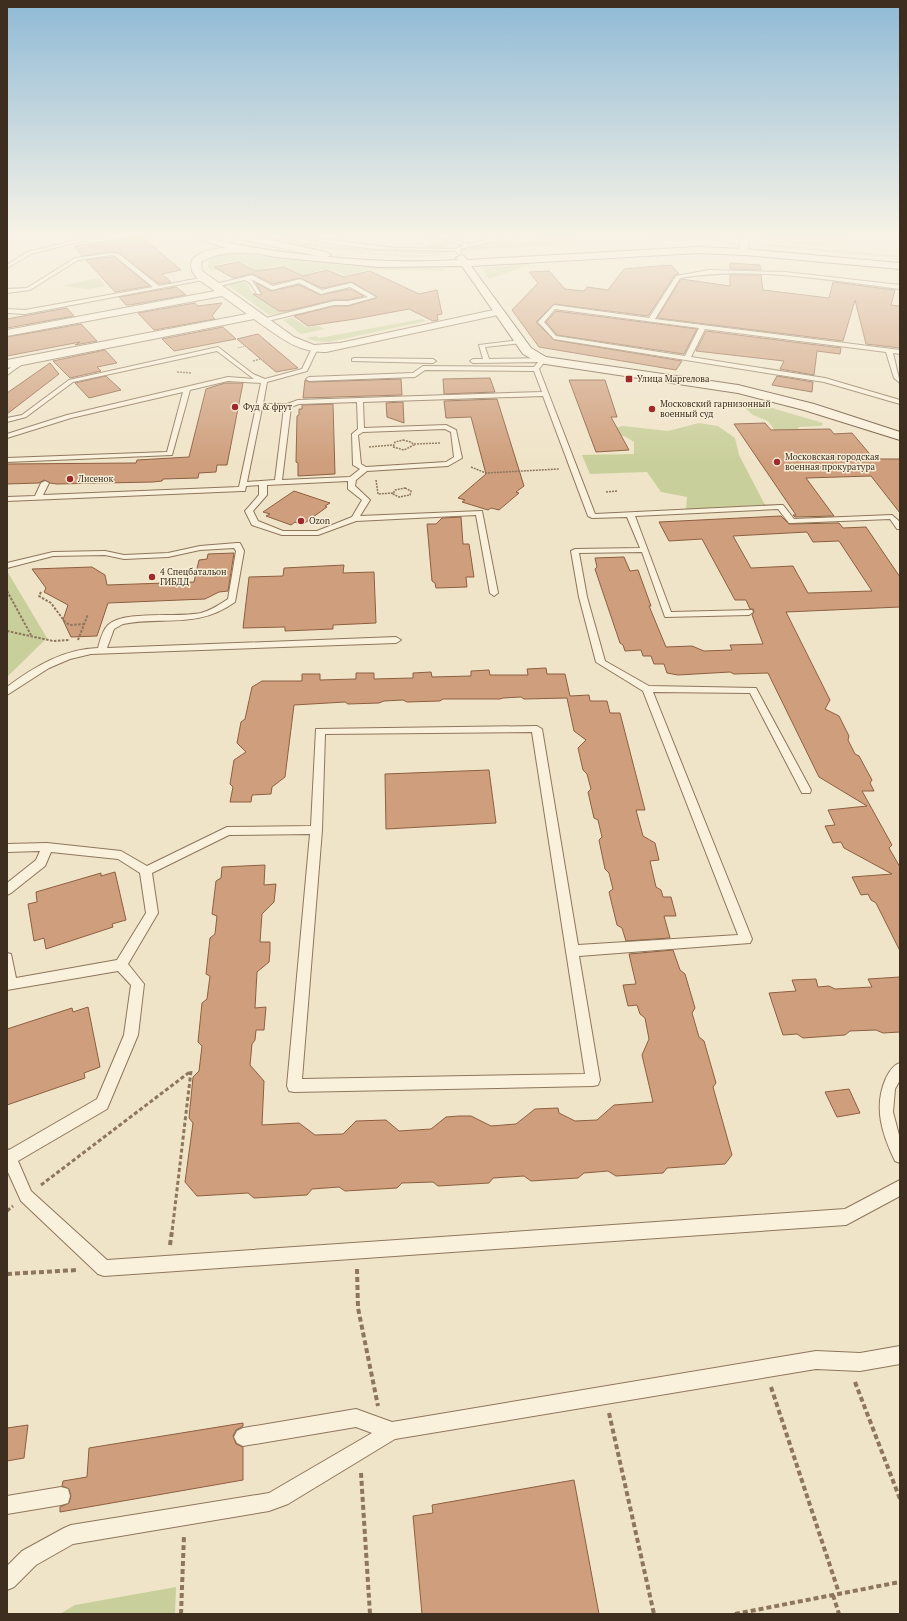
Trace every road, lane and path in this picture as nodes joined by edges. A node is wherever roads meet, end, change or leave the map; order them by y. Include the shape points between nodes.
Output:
1 (7, 311) edge
2 (32, 311) edge
3 (112, 311) edge
4 (250, 311) edge
5 (296, 311) edge
6 (551, 311) edge
7 (581, 311) edge
8 (657, 311) edge
9 (498, 312) joint
10 (260, 318) junction
11 (651, 320) junction
12 (703, 326) junction
13 (7, 333) edge
14 (521, 342) junction
15 (314, 350) junction
16 (889, 351) junction
17 (900, 352) edge
18 (687, 358) junction
19 (25, 360) junction
20 (354, 360) dead end
21 (440, 361) dead end
22 (463, 361) dead end
23 (487, 361) junction
24 (7, 364) edge
25 (539, 364) junction
26 (7, 373) edge
27 (309, 379) dead end
28 (264, 381) junction
29 (900, 381) edge
30 (187, 389) junction
31 (546, 394) junction
32 (360, 400) junction
33 (900, 402) edge
34 (259, 406) junction
35 (288, 406) junction
36 (7, 420) edge
37 (361, 430) junction
38 (7, 436) edge
39 (900, 436) edge
40 (456, 443) junction
41 (414, 444) junction
42 (393, 445) junction
43 (356, 447) junction
44 (56, 458) junction
45 (7, 460) edge
46 (471, 467) dead end
47 (51, 468) dead end
48 (573, 468) junction
49 (366, 469) junction
50 (354, 478) junction
51 (278, 482) junction
52 (44, 483) dead end
53 (263, 483) junction
54 (243, 484) junction
55 (618, 491) dead end
56 (606, 492) dead end
57 (393, 493) junction
58 (38, 498) junction
59 (7, 499) edge
60 (630, 514) junction
61 (355, 519) junction
62 (900, 527) edge
63 (645, 550) junction
64 (7, 566) edge
65 (7, 591) edge
66 (41, 592) dead end
67 (494, 593) dead end
68 (749, 612) dead end
69 (88, 614) dead end
70 (84, 624) junction
71 (7, 631) edge
72 (31, 636) junction
73 (106, 639) junction
74 (78, 640) junction
75 (396, 640) dead end
76 (102, 650) junction
77 (647, 689) junction
78 (7, 692) edge
79 (806, 790) dead end
80 (316, 830) junction
81 (48, 847) junction
82 (7, 848) edge
83 (146, 871) junction
84 (7, 890) edge
85 (572, 951) junction
86 (7, 958) edge
87 (121, 965) junction
88 (9, 984) edge
89 (900, 1069) edge
90 (900, 1156) edge
91 (8, 1157) edge
92 (900, 1188) edge
93 (26, 1196) junction
94 (7, 1211) edge
95 (357, 1251) junction
96 (168, 1264) junction
97 (104, 1268) junction
98 (7, 1274) edge
99 (900, 1355) edge
100 (847, 1362) junction
101 (765, 1369) junction
102 (605, 1396) junction
103 (387, 1430) junction
104 (243, 1437) dead end
105 (359, 1451) junction
106 (62, 1496) dead end
107 (900, 1499) edge
108 (7, 1505) edge
109 (185, 1517) junction
110 (7, 1580) edge
111 (900, 1582) edge
112 (839, 1593) junction
113 (833, 1595) junction
114 (181, 1614) edge
115 (370, 1614) edge
116 (654, 1614) edge
117 (735, 1614) edge
118 (840, 1614) edge

1 - 2 lane
3 - 13 street
4 - 10 street
5 - 10 lane
6 - 18 lane via 541,322 554,338
7 - 11 lane
8 - 11 lane
9 - 14 street
9 - 15 street via 340,347
10 - 15 street via 294,342
10 - 19 street
11 - 12 lane
12 - 16 lane
12 - 18 lane
14 - 23 lane via 481,346
14 - 25 street
15 - 28 lane via 305,370
16 - 17 lane
16 - 29 lane
18 - 33 lane via 824,380
19 - 24 street
19 - 26 lane
20 - 21 lane
22 - 23 lane
23 - 25 lane
25 - 27 lane via 423,368 415,375
25 - 31 lane
25 - 39 street via 738,389 808,407
28 - 30 lane via 228,380
28 - 34 lane
28 - 36 lane via 251,375 218,349 71,381 24,416
30 - 38 lane via 69,416
30 - 44 lane via 170,454
31 - 32 lane
31 - 48 lane
32 - 35 lane via 298,402
32 - 37 lane
34 - 35 lane
34 - 54 lane
35 - 51 lane
37 - 40 lane via 446,427 454,431
37 - 43 lane via 355,434
40 - 41 path
40 - 49 lane via 458,458 448,464
41 - 42 path via 403,440
41 - 42 path via 412,448 404,450
42 - 43 path
43 - 49 lane via 357,465
44 - 45 lane
44 - 47 lane
46 - 48 path via 486,473
48 - 60 lane via 592,516
49 - 50 lane
50 - 51 lane
50 - 57 path via 376,478 378,494
50 - 61 lane via 351,487 366,500
51 - 53 lane
52 - 58 lane
53 - 54 lane
53 - 61 lane via 263,495 249,511 254,523 282,533 318,533
54 - 58 lane via 242,489
55 - 56 path
57 - 57 path via 403,497 411,493 402,488
58 - 59 lane
60 - 62 lane via 780,507 792,521 892,517
60 - 63 lane
61 - 67 lane via 480,513
63 - 68 lane via 668,615
63 - 77 lane via 575,550 601,662
64 - 73 lane via 53,554 105,553 124,557 168,555 200,548 237,545 240,551 232,600 227,606 198,617 123,621 111,628
65 - 72 path
66 - 70 path via 39,596 51,603 65,622 70,625
69 - 70 path
70 - 74 path
71 - 72 path
72 - 74 path via 54,641
73 - 74 path
73 - 76 lane
75 - 76 lane via 236,642
76 - 78 lane via 64,656
77 - 79 lane via 753,690
77 - 85 lane via 746,940
80 - 83 lane via 227,831
80 - 85 lane via 320,731 537,729
80 - 85 lane via 294,1086 592,1080
81 - 82 lane
81 - 83 lane via 121,855
81 - 84 lane via 41,863
83 - 87 lane via 152,913
86 - 88 lane
87 - 88 lane
87 - 91 lane via 138,984 131,1035 102,1104
89 - 90 lane via 888,1088 885,1104 888,1128
91 - 93 lane
92 - 95 lane via 846,1217
93 - 94 path
93 - 96 path via 191,1071
93 - 97 lane
95 - 96 lane
95 - 103 path via 358,1308
96 - 97 lane
97 - 98 path
99 - 100 lane
100 - 101 lane via 816,1360
100 - 107 path
101 - 102 lane
101 - 112 path
102 - 103 lane
102 - 116 path
103 - 104 lane via 356,1418
103 - 105 lane
105 - 109 lane via 269,1502
105 - 115 path
106 - 108 lane
109 - 110 lane via 71,1535 29,1558
109 - 114 path
111 - 112 path
112 - 113 path
113 - 117 path
113 - 118 path

